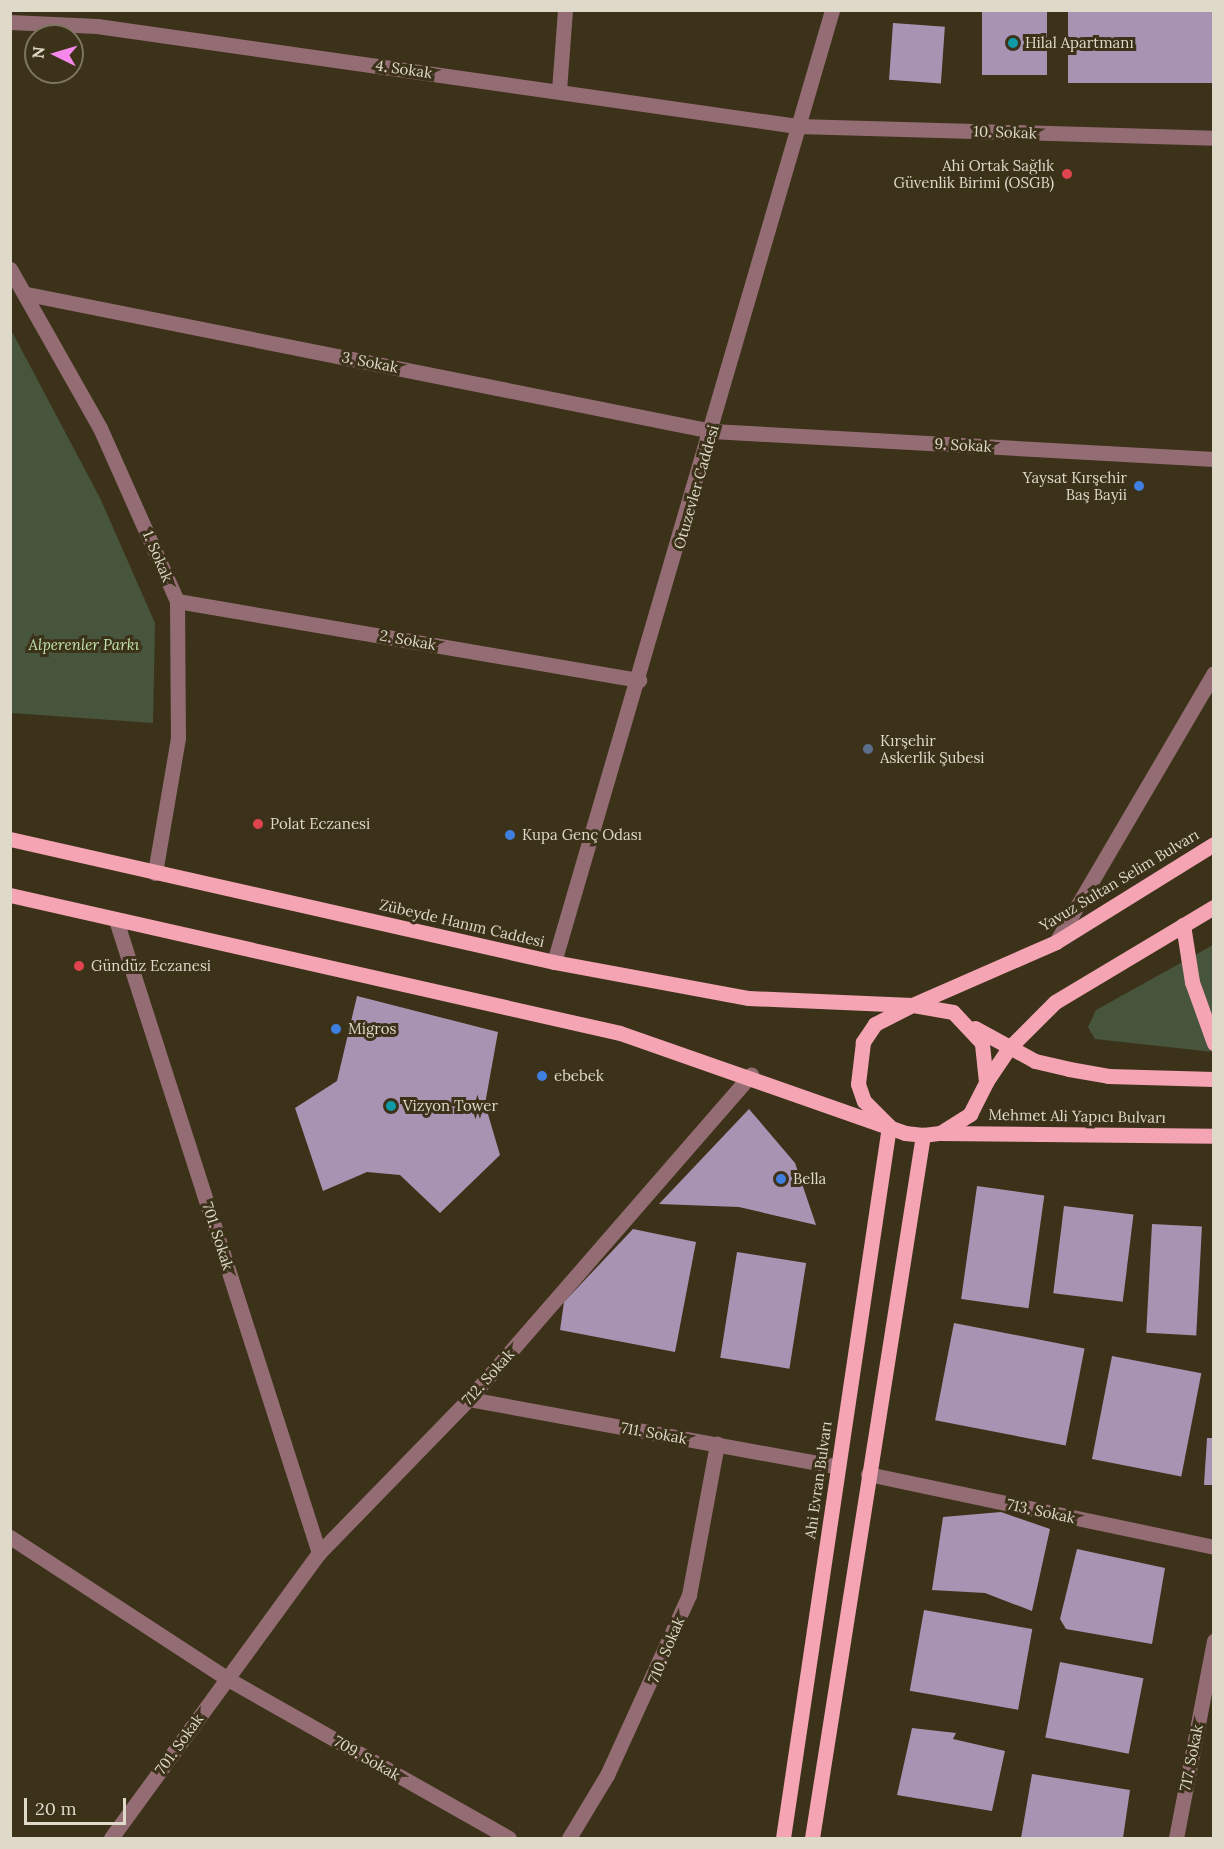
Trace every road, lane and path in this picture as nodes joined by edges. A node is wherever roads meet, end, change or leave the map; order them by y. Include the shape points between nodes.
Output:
1 (565, 10) edge
2 (832, 10) edge
3 (10, 22) edge
4 (559, 90) junction
5 (797, 126) junction
6 (1214, 138) edge
7 (10, 269) edge
8 (27, 294) junction
9 (712, 431) junction
10 (1214, 459) edge
11 (177, 601) junction
12 (1214, 673) edge
13 (639, 680) junction
14 (10, 839) edge
15 (1214, 844) edge
16 (154, 873) junction
17 (10, 895) edge
18 (1214, 907) edge
19 (116, 920) junction
20 (1183, 925) junction
21 (1056, 942) junction
22 (554, 962) junction
23 (912, 1005) junction
24 (970, 1025) junction
25 (1214, 1043) edge
26 (1008, 1049) junction
27 (751, 1075) junction
28 (1214, 1079) edge
29 (986, 1082) junction
30 (889, 1126) junction
31 (940, 1132) junction
32 (923, 1136) junction
33 (1214, 1136) edge
34 (469, 1399) junction
35 (717, 1444) junction
36 (838, 1467) junction
37 (868, 1474) junction
38 (10, 1537) edge
39 (1214, 1547) edge
40 (319, 1552) junction
41 (1214, 1641) edge
42 (226, 1678) junction
43 (111, 1839) edge
44 (509, 1839) edge
45 (568, 1839) edge
46 (783, 1839) edge
47 (812, 1839) edge
48 (1176, 1839) edge

1 - 4 street
2 - 5 street, Otuzevler Caddesi
3 - 4 street, 4. Sokak via 97,26
4 - 5 street, 4. Sokak
5 - 6 street, 10. Sokak
5 - 9 street, Otuzevler Caddesi
7 - 8 street, 1. Sokak
8 - 9 street, 3. Sokak
8 - 11 street, 1. Sokak via 105,439
9 - 10 street, 9. Sokak
9 - 13 street, Otuzevler Caddesi
11 - 13 street, 2. Sokak
11 - 16 street, 1. Sokak via 178,738
12 - 21 street
13 - 22 street, Otuzevler Caddesi
14 - 16 main road, Zübeyde Hanım Caddesi
15 - 21 main road, Yavuz Sultan Selim Bulvarı
16 - 22 main road, Zübeyde Hanım Caddesi
17 - 19 main road
18 - 20 main road
19 - 27 main road via 620,1033
19 - 40 street, 701. Sokak
20 - 25 main road via 1192,982
20 - 26 main road via 1074,987
21 - 23 main road, Yavuz Sultan Selim Bulvarı
22 - 23 main road, Zübeyde Hanım Caddesi via 749,998
23 - 24 main road via 933,1005
23 - 30 main road via 875,1024 857,1062 864,1101
24 - 26 main road
24 - 29 main road via 982,1043
26 - 28 main road via 1035,1061 1108,1076
26 - 29 main road
27 - 30 main road
27 - 34 street, 712. Sokak
29 - 31 main road via 970,1114
30 - 32 main road
30 - 36 main road, Ahi Evran Bulvarı
31 - 32 main road
31 - 33 main road, Mehmet Ali Yapıcı Bulvarı
32 - 37 main road
34 - 35 street, 711. Sokak
34 - 40 street, 712. Sokak
35 - 36 street, 711. Sokak
35 - 45 street, 710. Sokak via 689,1595 617,1755
36 - 46 main road, Ahi Evran Bulvarı
37 - 39 street, 713. Sokak
37 - 47 main road
38 - 42 street, 709. Sokak
40 - 42 street, 712. Sokak
41 - 48 street, 717. Sokak
42 - 43 street, 701. Sokak
42 - 44 street, 709. Sokak

